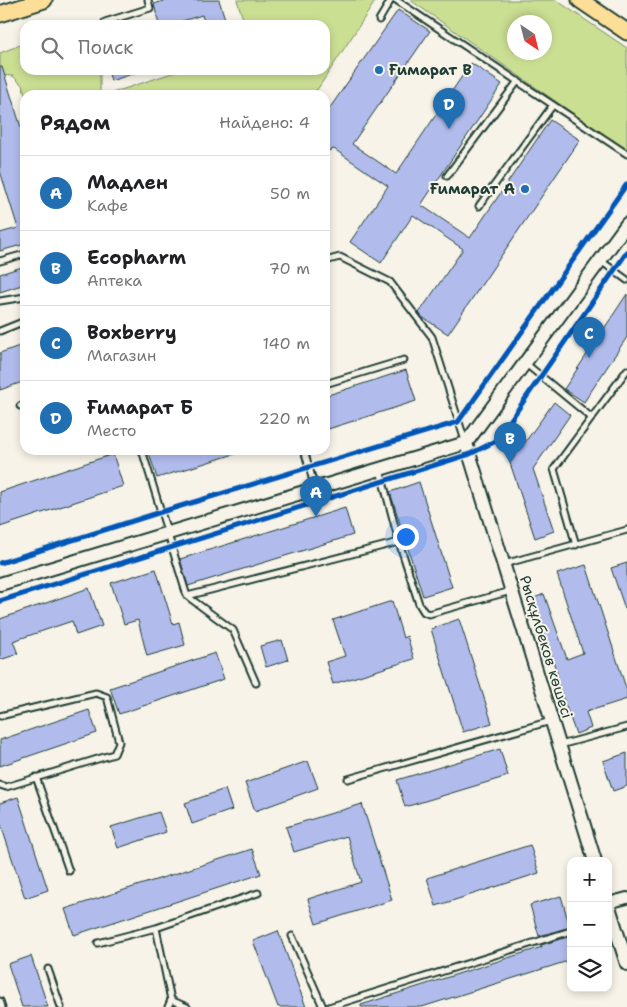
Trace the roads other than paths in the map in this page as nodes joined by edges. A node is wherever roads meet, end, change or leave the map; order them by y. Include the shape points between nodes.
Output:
1 (44, 0) edge
2 (148, 0) edge
3 (391, 0) edge
4 (396, 0) edge
5 (580, 0) edge
6 (0, 14) edge
7 (111, 20) edge
8 (379, 20) dead end
9 (627, 32) edge
10 (518, 81) junction
11 (550, 103) junction
12 (627, 154) edge
13 (447, 176) dead end
14 (480, 206) dead end
15 (627, 224) edge
16 (20, 256) edge
17 (599, 259) junction
18 (330, 260) edge
19 (0, 262) edge
20 (627, 280) edge
21 (20, 298) edge
22 (0, 301) edge
23 (20, 323) edge
24 (0, 331) edge
25 (404, 360) dead end
26 (525, 363) junction
27 (627, 370) edge
28 (330, 382) edge
29 (592, 418) junction
30 (466, 443) junction
31 (144, 455) edge
32 (305, 455) edge
33 (380, 469) junction
34 (315, 489) junction
35 (627, 530) edge
36 (167, 533) junction
37 (399, 542) junction
38 (576, 545) junction
39 (503, 564) junction
40 (0, 584) edge
41 (512, 591) junction
42 (187, 596) junction
43 (256, 682) dead end
44 (0, 716) edge
45 (552, 721) junction
46 (627, 727) edge
47 (559, 746) junction
48 (36, 777) junction
49 (348, 779) dead end
50 (0, 785) edge
51 (594, 857) edge
52 (69, 871) dead end
53 (258, 893) dead end
54 (627, 898) edge
55 (612, 903) edge
56 (612, 924) edge
57 (156, 928) junction
58 (567, 932) edge
59 (292, 936) dead end
60 (98, 943) dead end
61 (627, 964) edge
62 (48, 969) dead end
63 (171, 1000) junction
64 (0, 1001) edge
65 (2, 1007) edge
66 (60, 1007) edge
67 (168, 1007) edge
68 (187, 1007) edge
69 (323, 1007) edge
70 (329, 1007) edge

1 - 6 main road
2 - 7 lane via 150,8
3 - 8 lane
4 - 10 lane
5 - 9 main road
10 - 11 lane
10 - 13 lane
11 - 12 lane
11 - 14 lane via 553,105
15 - 17 street
16 - 19 lane
17 - 20 lane
17 - 26 street
18 - 30 lane via 340,257 390,282 432,337
21 - 22 lane
23 - 24 lane
25 - 28 lane
26 - 29 lane
26 - 30 street
27 - 29 lane
29 - 38 lane via 554,469
30 - 33 street
30 - 39 street, Рысқұлбеков көшесі
31 - 36 lane
32 - 34 lane
33 - 34 street
33 - 37 lane
34 - 36 street
35 - 38 lane
36 - 40 street
36 - 42 lane
37 - 41 lane via 424,612 429,614
37 - 42 lane
38 - 39 lane
39 - 41 street, Рысқұлбеков көшесі
41 - 45 street, Рысқұлбеков көшесі
42 - 43 lane via 233,630
44 - 48 lane via 96,693 107,696 119,742 114,754
45 - 47 street, Рысқұлбеков көшесі
45 - 49 lane
46 - 47 lane
47 - 51 street, Рысқұлбеков көшесі
48 - 50 lane via 6,787
48 - 52 lane
53 - 57 lane
54 - 55 street
56 - 61 street
57 - 60 lane
57 - 63 lane
58 - 70 lane
59 - 69 lane
62 - 66 lane
63 - 67 lane
63 - 68 lane
64 - 65 lane

